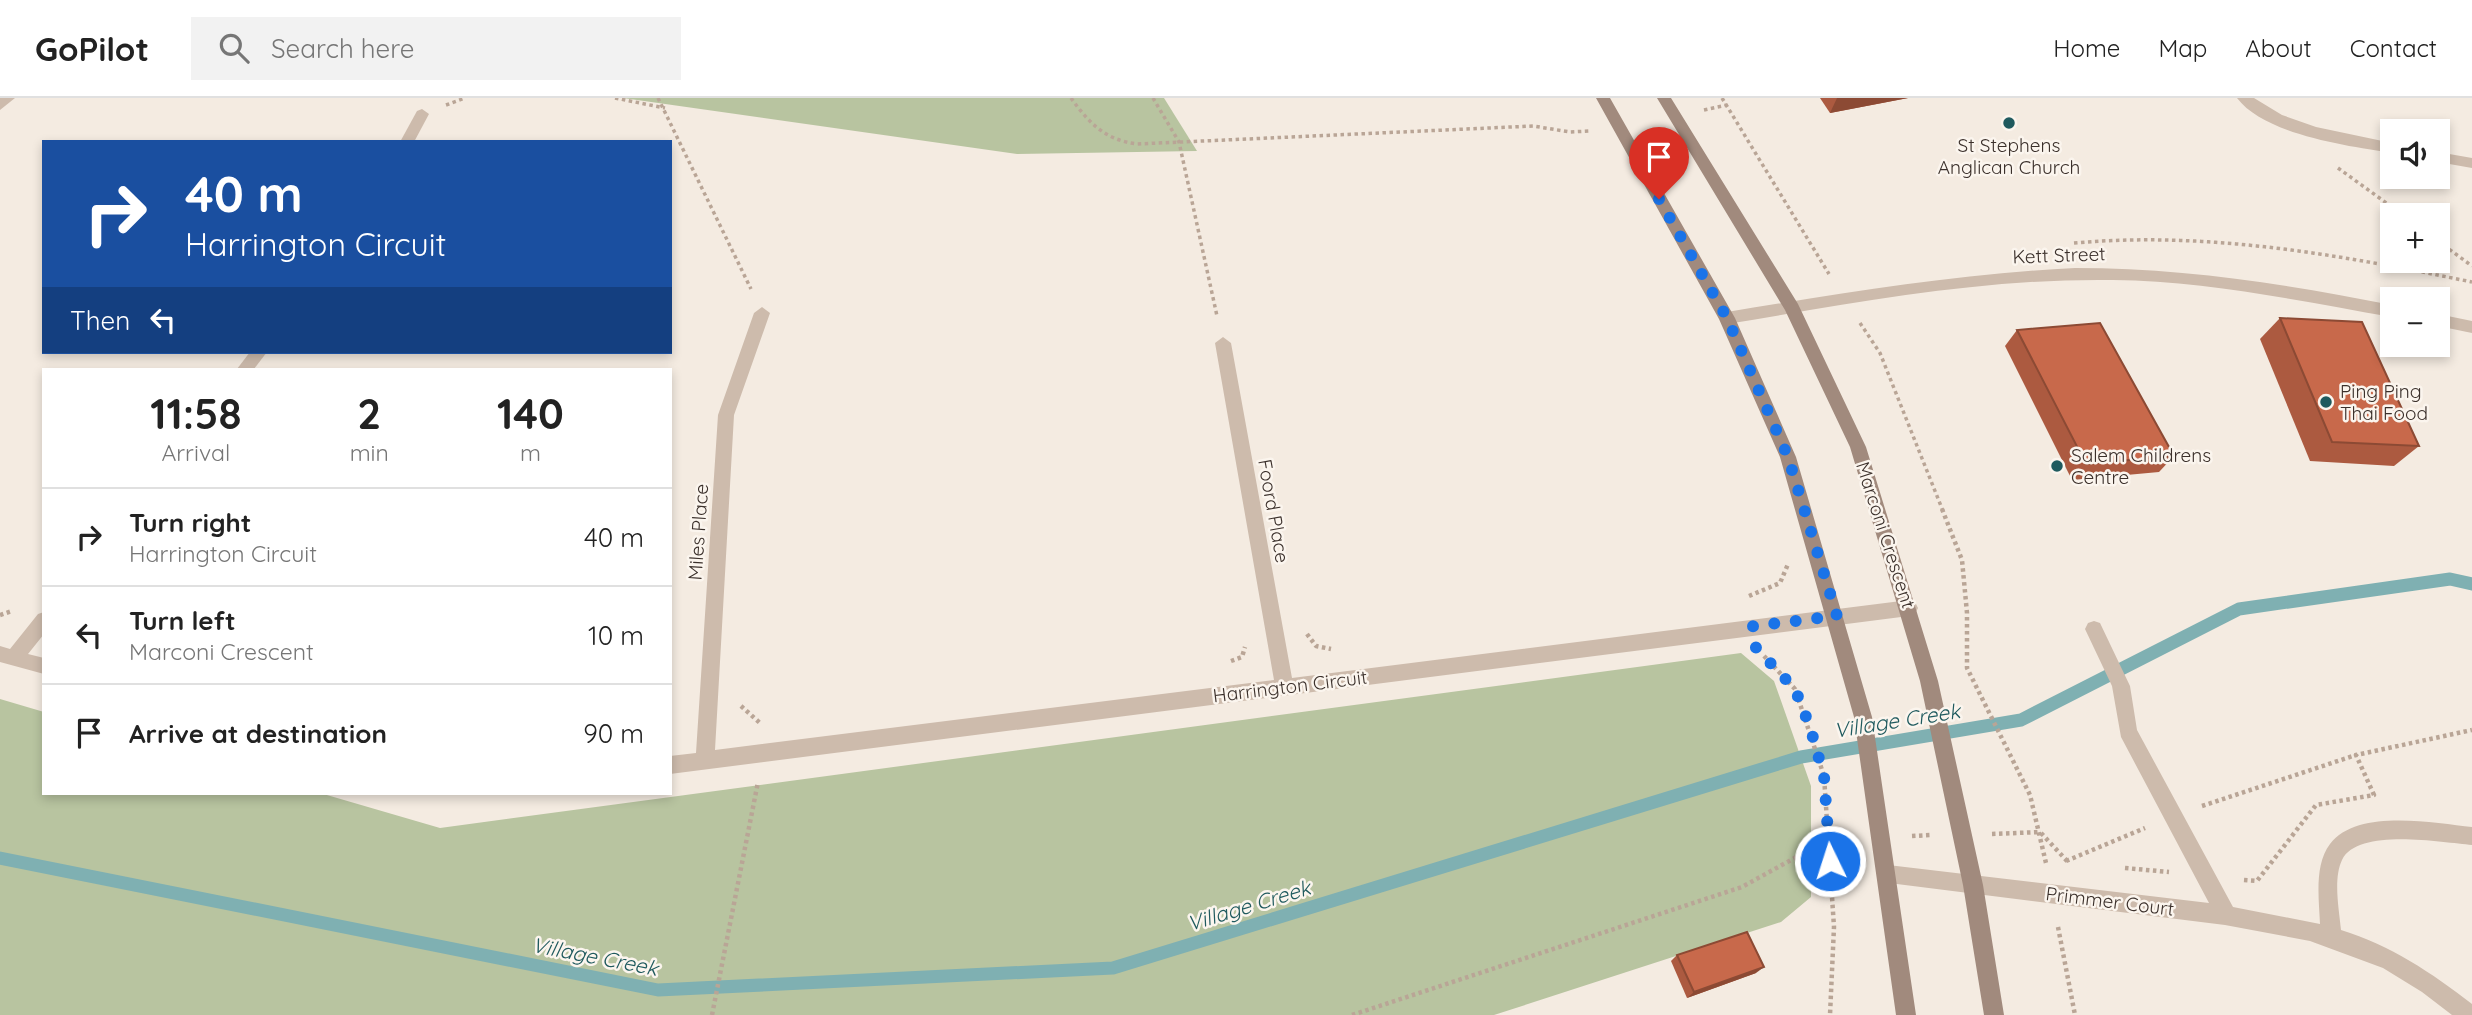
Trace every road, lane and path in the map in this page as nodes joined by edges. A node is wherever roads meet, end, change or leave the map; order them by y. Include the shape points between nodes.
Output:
1 (8, 98) edge
2 (615, 98) edge
3 (658, 98) edge
4 (1071, 98) edge
5 (1153, 98) edge
6 (1603, 98) edge
7 (1664, 98) edge
8 (1722, 98) edge
9 (2244, 98) edge
10 (0, 105) edge
11 (1727, 105) junction
12 (665, 108) junction
13 (422, 114) dead end
14 (1676, 117) junction
15 (1619, 127) junction
16 (2318, 133) junction
17 (408, 140) edge
18 (1179, 142) junction
19 (2380, 146) edge
20 (2450, 159) edge
21 (2472, 163) edge
22 (2387, 203) edge
23 (2450, 250) edge
24 (2366, 260) dead end
25 (2472, 266) edge
26 (2472, 282) edge
27 (1844, 300) junction
28 (1791, 308) junction
29 (2380, 309) edge
30 (762, 313) joint
31 (1727, 318) junction
32 (2450, 322) edge
33 (2472, 327) edge
34 (1223, 343) joint
35 (257, 354) edge
36 (246, 368) edge
37 (1793, 555) dead end
38 (1909, 608) junction
39 (1837, 616) junction
40 (42, 622) edge
41 (1753, 626) junction
42 (2094, 629) dead end
43 (7, 656) edge
44 (42, 665) edge
45 (1284, 687) junction
46 (2472, 730) edge
47 (763, 754) junction
48 (2356, 755) junction
49 (705, 761) junction
50 (672, 765) edge
51 (2173, 815) junction
52 (2472, 836) edge
53 (1829, 839) junction
54 (2065, 862) junction
55 (2078, 863) dead end
56 (2116, 867) dead end
57 (1888, 875) junction
58 (2206, 876) junction
59 (1973, 885) junction
60 (2227, 916) junction
61 (2331, 936) junction
62 (712, 1015) edge
63 (1352, 1015) edge
64 (1830, 1015) edge
65 (1906, 1015) edge
66 (1994, 1015) edge
67 (2469, 1015) edge

1 - 10 street
2 - 12 path
3 - 12 path
4 - 18 path via 1095,130 1110,139 1137,144
5 - 18 path
6 - 15 street
7 - 14 street, Marconi Crescent
8 - 11 path
9 - 16 street via 2270,115
11 - 14 path
11 - 27 path
12 - 30 path
13 - 17 street
14 - 28 street, Marconi Crescent
15 - 18 path via 1570,132 1533,126
15 - 31 street
16 - 19 street
16 - 22 path via 2321,155
18 - 34 path
20 - 21 street
23 - 25 path
24 - 26 path
27 - 28 street, Kett Street
27 - 29 street, Kett Street via 1977,279 2077,274 2183,277 2294,291
27 - 54 path via 1880,353 1962,560 1968,613 1967,668 2030,795 2040,832
28 - 31 street, Kett Street
28 - 38 street, Marconi Crescent via 1858,447
30 - 49 street, Miles Place via 726,415
31 - 39 street via 1788,457
32 - 33 street
34 - 45 street, Foord Place
35 - 36 street
37 - 41 path via 1780,583 1741,600
38 - 39 street, Harrington Circuit
38 - 59 street, Marconi Crescent via 1935,704
39 - 41 street, Harrington Circuit
39 - 57 street via 1863,717
40 - 43 street
41 - 45 street, Harrington Circuit
41 - 53 path via 1756,648 1795,689 1810,727 1824,776
42 - 51 street via 2121,687 2128,731
43 - 44 street
45 - 47 street, Harrington Circuit
46 - 48 path
47 - 49 street, Harrington Circuit
47 - 62 path
48 - 51 path
48 - 58 path via 2374,795 2315,805 2257,881
49 - 50 street, Harrington Circuit
51 - 54 path
51 - 58 street
52 - 61 street via 2377,830 2353,837 2336,851 2331,872
53 - 63 path via 1742,887
53 - 64 path
54 - 55 path
56 - 58 path
57 - 59 street, Primmer Court
57 - 65 street
58 - 60 street
59 - 60 street, Primmer Court
59 - 66 street, Marconi Crescent
60 - 61 street, Primmer Court via 2290,924
61 - 67 street, Primmer Court via 2393,960 2439,988

